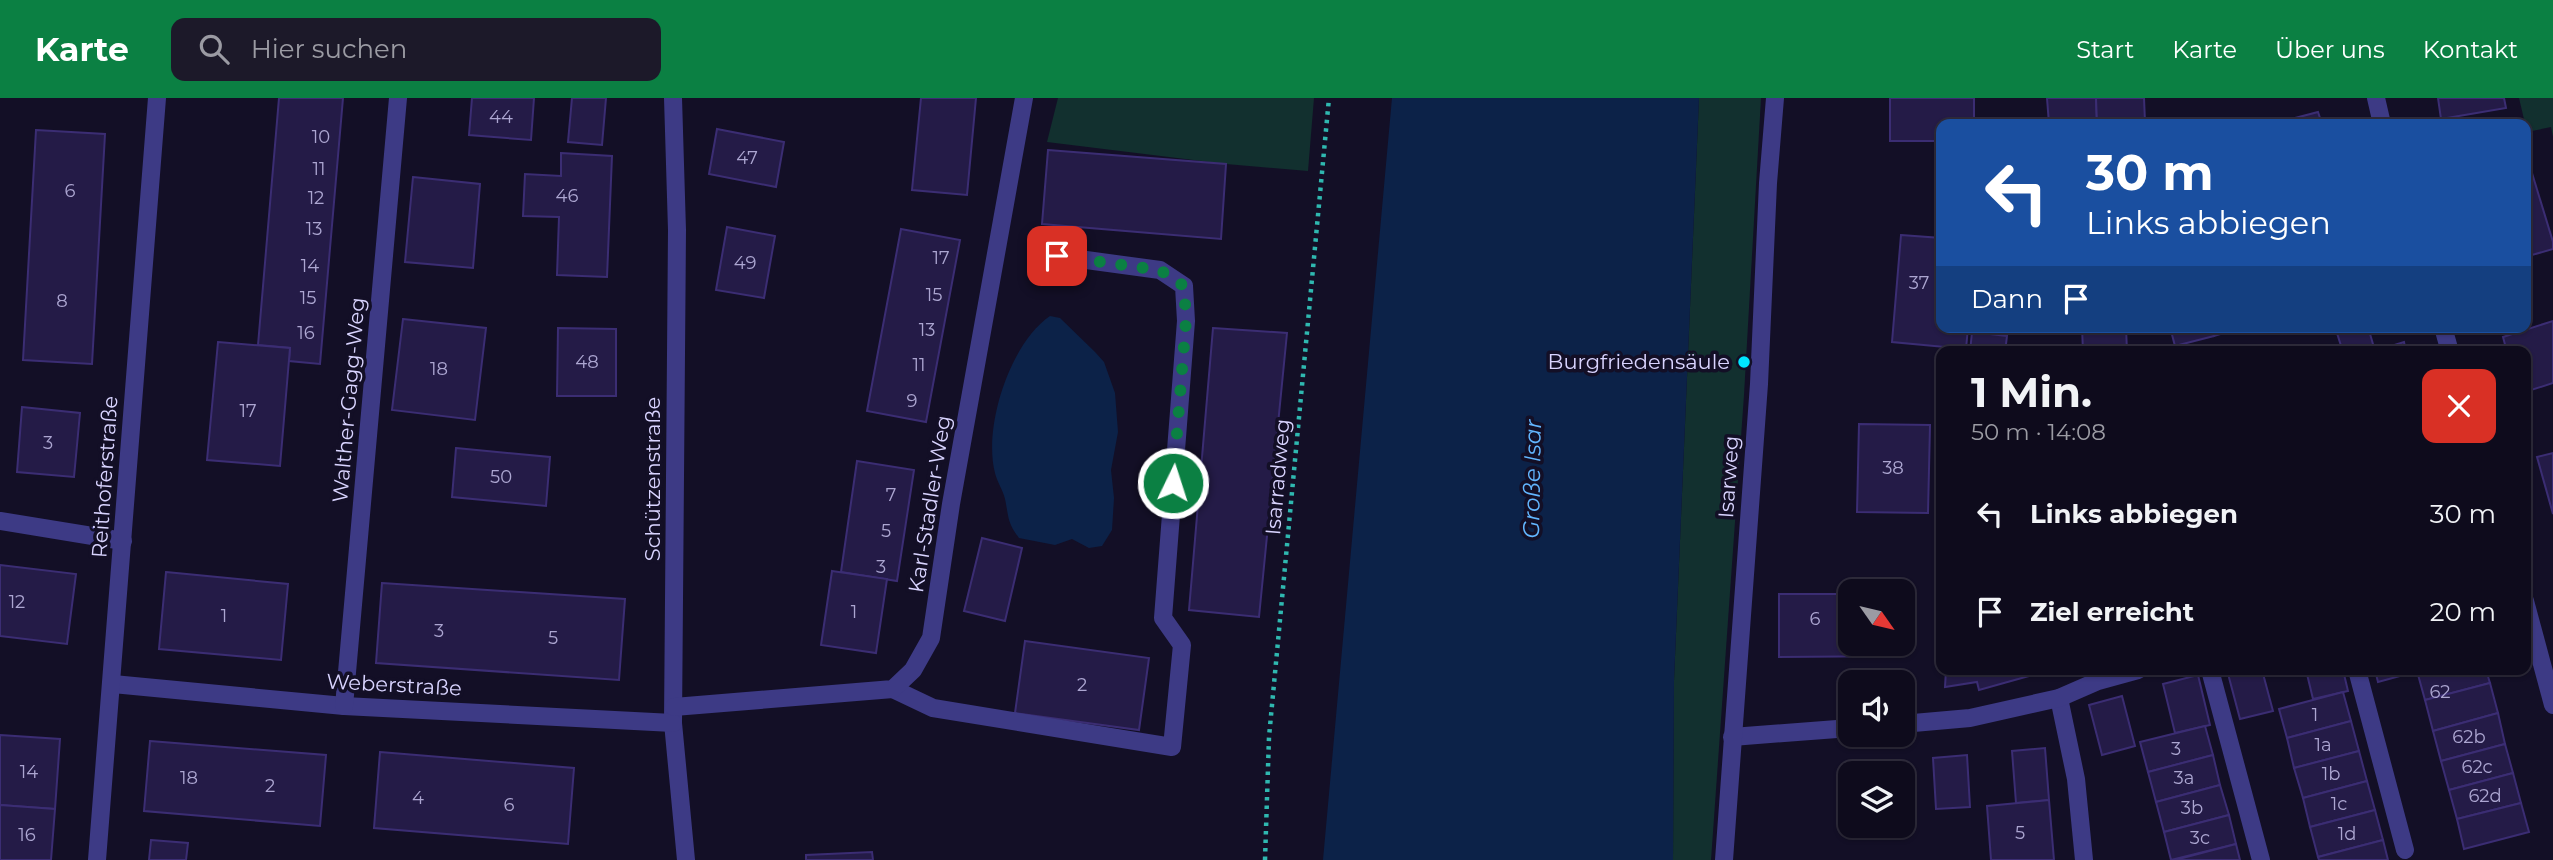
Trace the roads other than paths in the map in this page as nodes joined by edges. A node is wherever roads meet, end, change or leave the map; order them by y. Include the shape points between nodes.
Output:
1 (158, 98) edge
2 (398, 98) edge
3 (673, 98) edge
4 (1024, 98) edge
5 (1775, 98) edge
6 (2376, 98) edge
7 (2381, 119) edge
8 (1057, 256) dead end
9 (0, 521) edge
10 (123, 541) junction
11 (2531, 623) edge
12 (2119, 675) edge
13 (2211, 675) edge
14 (2358, 675) edge
15 (113, 684) junction
16 (893, 689) junction
17 (2059, 698) junction
18 (2553, 705) edge
19 (344, 706) junction
20 (674, 715) junction
21 (1915, 723) edge
22 (1838, 729) edge
23 (1732, 737) junction
24 (2405, 850) dead end
25 (97, 860) edge
26 (686, 860) edge
27 (1724, 860) edge
28 (2084, 860) edge
29 (2262, 860) edge

1 - 10 street, Reithoferstraße
2 - 19 street, Walther-Gagg-Weg
3 - 20 street, Schützenstraße via 677,230
4 - 16 street, Karl-Stadler-Weg via 931,638 913,670
5 - 23 street, Isarweg
6 - 7 street
8 - 16 street via 1160,270 1184,286 1186,320 1163,618 1182,645 1172,747 933,709
9 - 10 street
10 - 15 street, Reithoferstraße
11 - 18 street
12 - 17 street
13 - 29 street
14 - 24 street
15 - 19 street, Weberstraße
15 - 25 street, Reithoferstraße
16 - 20 street
17 - 21 street via 1970,718
17 - 28 street via 2076,779
19 - 20 street, Weberstraße
20 - 26 street, Schützenstraße
22 - 23 street
23 - 27 street, Isarweg

